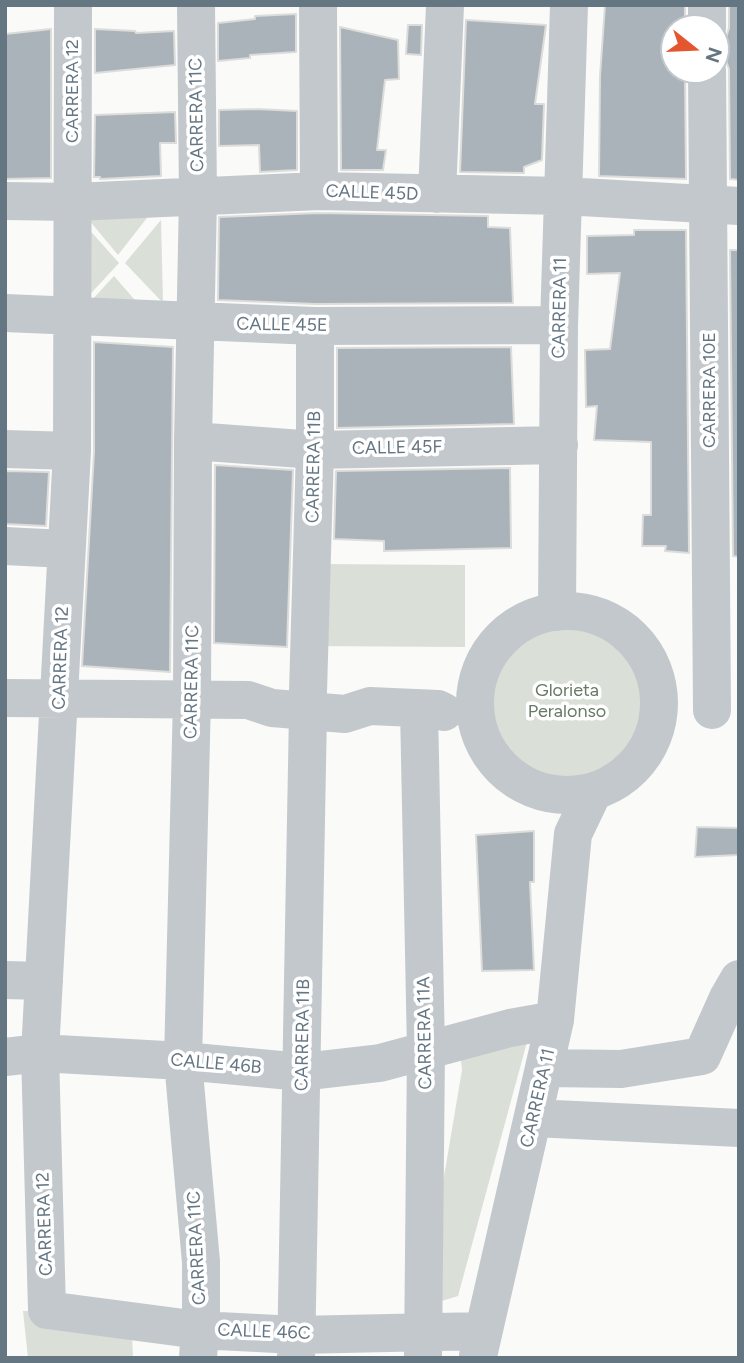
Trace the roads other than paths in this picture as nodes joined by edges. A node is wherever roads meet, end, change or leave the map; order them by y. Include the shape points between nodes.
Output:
1 (73, 5) edge
2 (196, 5) edge
3 (318, 5) edge
4 (445, 5) edge
5 (569, 5) edge
6 (710, 84) edge
7 (319, 191) junction
8 (437, 194) junction
9 (564, 196) junction
10 (198, 198) junction
11 (5, 201) edge
12 (74, 202) junction
13 (723, 205) edge
14 (5, 313) edge
15 (72, 318) junction
16 (197, 323) junction
17 (559, 325) junction
18 (315, 326) junction
19 (193, 441) junction
20 (559, 445) junction
21 (5, 449) edge
22 (315, 450) junction
23 (72, 451) junction
24 (5, 546) edge
25 (65, 549) junction
26 (557, 612) junction
27 (477, 685) junction
28 (658, 695) junction
29 (5, 698) edge
30 (60, 698) junction
31 (192, 699) junction
32 (308, 702) junction
33 (429, 709) junction
34 (715, 710) edge
35 (478, 728) junction
36 (649, 744) junction
37 (593, 792) junction
38 (554, 795) junction
39 (573, 834) junction
40 (739, 979) edge
41 (5, 980) edge
42 (44, 981) junction
43 (555, 1020) junction
44 (426, 1050) junction
45 (22, 1055) edge
46 (183, 1061) junction
47 (545, 1068) junction
48 (302, 1072) junction
49 (534, 1118) junction
50 (739, 1128) edge
51 (47, 1310) joint
52 (198, 1344) edge
53 (480, 1344) edge
54 (423, 1345) edge
55 (296, 1346) edge

1 - 12 street, CARRERA 12
2 - 10 street, CARRERA 11C
3 - 7 street
4 - 8 street
5 - 9 street, CARRERA 11
6 - 13 street, CARRERA 10E
7 - 8 street, CALLE 45D
7 - 10 street, CALLE 45D
8 - 9 street, CALLE 45D
9 - 13 street, CALLE 45D
9 - 17 street, CARRERA 11
10 - 12 street, CALLE 45D
10 - 16 street, CARRERA 11C
11 - 12 street, CALLE 45D
12 - 15 street, CARRERA 12
13 - 34 street, CARRERA 10E
14 - 15 street, CALLE 45E
15 - 16 street, CALLE 45E
15 - 23 street, CARRERA 12
16 - 18 street, CALLE 45E
16 - 19 street, CARRERA 11C
17 - 18 street, CALLE 45E
17 - 20 street, CARRERA 11
18 - 22 street, CARRERA 11B
19 - 22 street, CALLE 45F
19 - 31 street, CARRERA 11C
20 - 22 street, CALLE 45F
20 - 26 street, CARRERA 11
21 - 23 street
22 - 32 street, CARRERA 11B
23 - 25 street, CARRERA 12
24 - 25 street
25 - 30 street, CARRERA 12
26 - 27 street via 529,619 505,635 487,658
26 - 28 street via 593,614 625,632 648,660
27 - 33 street
27 - 35 street
28 - 34 street
28 - 36 street via 657,720
29 - 30 street
30 - 31 street
30 - 42 street, CARRERA 12
31 - 32 street via 248,700 272,709
31 - 46 street, CARRERA 11C
32 - 33 street via 345,714 370,706
32 - 48 street, CARRERA 11B
33 - 35 street
33 - 44 street, CARRERA 11A
34 - 36 street
35 - 38 street via 489,753 506,773
36 - 37 street via 626,774
37 - 38 street
37 - 39 street, CARRERA 11
38 - 39 street
39 - 43 street, CARRERA 11
40 - 47 street via 702,1056 621,1069
41 - 42 street
42 - 45 street, CARRERA 12
43 - 44 street, CALLE 46B
43 - 47 street, CARRERA 11
44 - 48 street, CALLE 46B via 380,1063
44 - 54 street, CARRERA 11A
45 - 46 street, CALLE 46B
45 - 51 street, CARRERA 12
46 - 48 street, CALLE 46B
46 - 52 street, CARRERA 11C via 201,1262
47 - 49 street, CARRERA 11
48 - 55 street, CARRERA 11B
49 - 50 street
49 - 53 street, CARRERA 11
51 - 52 street, CALLE 46C
52 - 55 street, CALLE 46C
53 - 54 street, CALLE 46C
54 - 55 street, CALLE 46C

